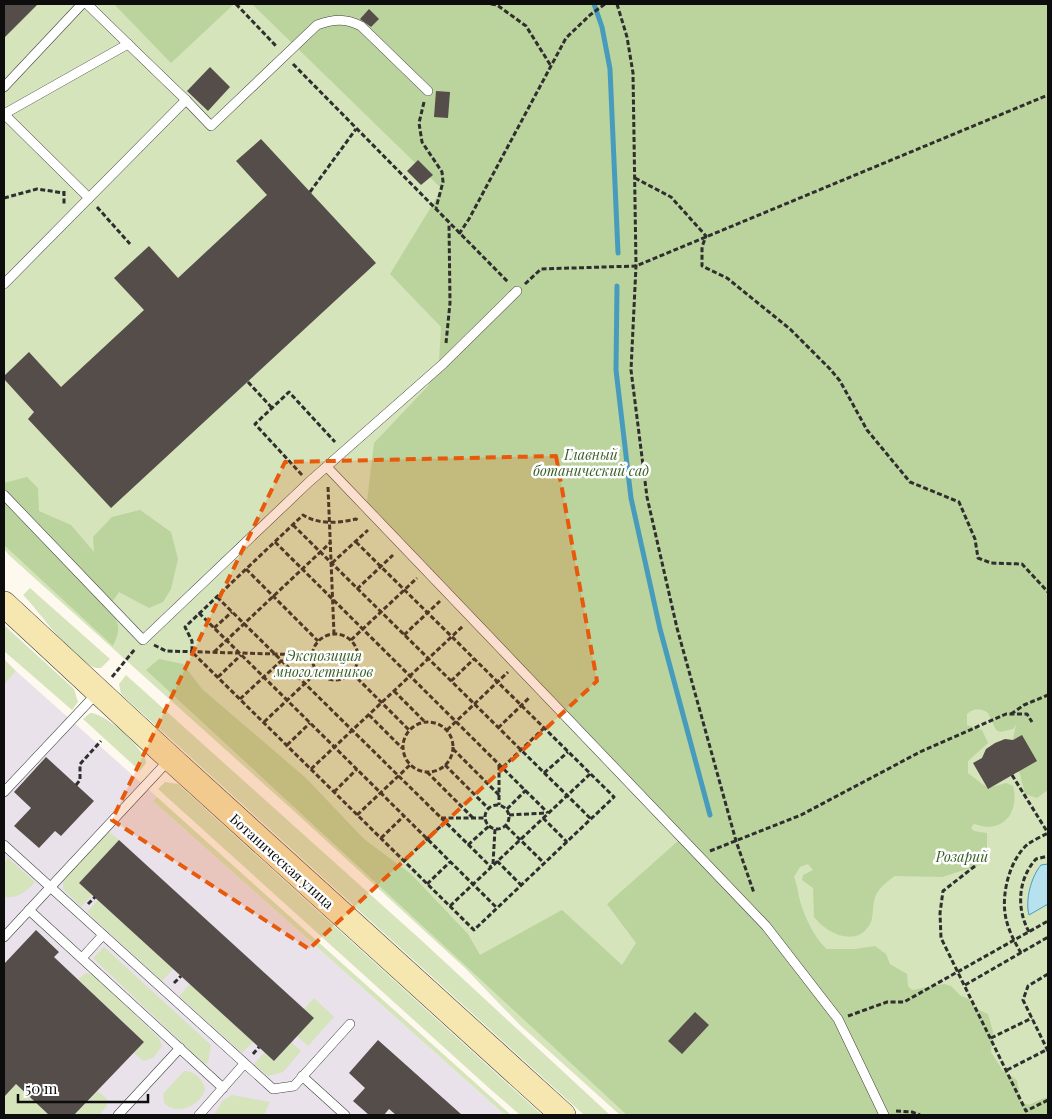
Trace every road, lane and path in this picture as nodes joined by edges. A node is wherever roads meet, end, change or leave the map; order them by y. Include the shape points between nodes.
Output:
1 (82, 4) edge
2 (87, 4) edge
3 (236, 4) edge
4 (491, 4) edge
5 (606, 4) edge
6 (617, 4) edge
7 (128, 44) junction
8 (284, 55) junction
9 (551, 67) junction
10 (4, 87) edge
11 (428, 90) joint
12 (1048, 95) edge
13 (186, 100) junction
14 (4, 114) edge
15 (356, 129) junction
16 (634, 177) junction
17 (64, 184) dead end
18 (310, 192) dead end
19 (64, 194) junction
20 (4, 198) edge
21 (89, 198) junction
22 (64, 208) dead end
23 (436, 209) junction
24 (449, 224) junction
25 (459, 234) junction
26 (706, 236) junction
27 (130, 244) dead end
28 (636, 266) junction
29 (4, 284) edge
30 (517, 291) junction
31 (444, 364) junction
32 (248, 382) dead end
33 (272, 408) junction
34 (344, 452) junction
35 (327, 467) junction
36 (309, 482) junction
37 (4, 495) edge
38 (356, 519) dead end
39 (330, 522) junction
40 (293, 525) junction
41 (368, 530) dead end
42 (274, 542) junction
43 (331, 542) junction
44 (356, 542) junction
45 (320, 552) junction
46 (393, 555) dead end
47 (332, 564) junction
48 (381, 567) junction
49 (246, 569) junction
50 (302, 569) junction
51 (416, 578) dead end
52 (357, 589) junction
53 (404, 590) junction
54 (1048, 592) edge
55 (273, 596) junction
56 (217, 597) junction
57 (333, 600) junction
58 (440, 601) dead end
59 (4, 604) edge
60 (232, 611) junction
61 (381, 612) junction
62 (427, 613) junction
63 (199, 614) junction
64 (244, 624) junction
65 (464, 625) dead end
66 (214, 628) junction
67 (362, 629) junction
68 (334, 634) junction
69 (404, 635) junction
70 (452, 637) junction
71 (144, 640) junction
72 (226, 640) junction
73 (351, 640) junction
74 (318, 641) junction
75 (166, 651) dead end
76 (192, 652) junction
77 (214, 653) junction
78 (240, 654) junction
79 (275, 654) junction
80 (311, 655) junction
81 (428, 659) junction
82 (474, 659) junction
83 (282, 660) junction
84 (317, 672) junction
85 (508, 672) dead end
86 (352, 674) junction
87 (410, 676) junction
88 (218, 677) junction
89 (264, 677) junction
90 (451, 681) junction
91 (498, 682) junction
92 (305, 683) junction
93 (394, 691) junction
94 (98, 692) junction
95 (1048, 695) edge
96 (532, 696) dead end
97 (240, 699) junction
98 (287, 700) junction
99 (381, 703) junction
100 (474, 704) junction
101 (522, 706) junction
102 (1010, 714) junction
103 (369, 715) junction
104 (456, 721) junction
105 (264, 722) junction
106 (425, 722) junction
107 (1032, 722) dead end
108 (310, 723) junction
109 (498, 728) junction
110 (544, 728) junction
111 (352, 730) junction
112 (409, 730) junction
113 (447, 730) junction
114 (101, 741) dead end
115 (287, 745) junction
116 (334, 747) junction
117 (402, 748) junction
118 (453, 749) junction
119 (521, 750) junction
120 (568, 752) junction
121 (170, 758) junction
122 (499, 764) junction
123 (410, 765) junction
124 (445, 765) junction
125 (503, 768) junction
126 (311, 769) junction
127 (357, 770) junction
128 (427, 772) junction
129 (544, 773) junction
130 (590, 774) junction
131 (1012, 775) dead end
132 (398, 776) junction
133 (76, 785) dead end
134 (526, 790) junction
135 (4, 792) edge
136 (334, 792) junction
137 (380, 793) junction
138 (499, 795) junction
139 (567, 796) junction
140 (499, 805) junction
141 (488, 808) junction
142 (507, 809) junction
143 (548, 813) junction
144 (357, 815) junction
145 (509, 815) junction
146 (404, 816) junction
147 (441, 818) junction
148 (473, 818) junction
149 (485, 818) junction
150 (543, 818) junction
151 (591, 819) junction
152 (445, 822) junction
153 (488, 826) junction
154 (506, 826) junction
155 (495, 829) junction
156 (1048, 833) edge
157 (381, 838) junction
158 (427, 839) junction
159 (520, 840) junction
160 (736, 841) junction
161 (567, 842) junction
162 (468, 845) junction
163 (5, 847) edge
164 (700, 855) junction
165 (1048, 856) edge
166 (404, 861) junction
167 (497, 861) junction
168 (450, 862) junction
169 (544, 864) junction
170 (492, 866) junction
171 (975, 866) dead end
172 (427, 884) junction
173 (473, 884) junction
174 (521, 885) junction
175 (50, 887) junction
176 (450, 906) junction
177 (497, 908) junction
178 (29, 910) junction
179 (1048, 921) edge
180 (766, 926) junction
181 (1029, 932) junction
182 (103, 935) junction
183 (4, 937) edge
184 (1048, 937) edge
185 (1014, 940) junction
186 (1021, 953) junction
187 (82, 958) junction
188 (958, 972) junction
189 (1048, 974) edge
190 (965, 985) junction
191 (1032, 1018) junction
192 (838, 1020) junction
193 (350, 1024) dead end
194 (991, 1038) junction
195 (180, 1048) junction
196 (1048, 1050) edge
197 (244, 1064) junction
198 (1007, 1070) junction
199 (302, 1076) junction
200 (223, 1088) junction
201 (1048, 1100) edge
202 (1026, 1111) junction
203 (118, 1115) edge
204 (199, 1115) edge
205 (345, 1115) edge
206 (563, 1115) edge
207 (884, 1115) edge
208 (920, 1115) edge
209 (1024, 1115) edge

1 - 10 lane
2 - 7 lane
3 - 8 path
4 - 9 path via 526,26
5 - 9 path via 566,38
6 - 16 path via 633,74
7 - 13 lane
7 - 14 lane
8 - 11 lane via 317,25 334,19 350,21 361,26
8 - 13 lane via 211,126
8 - 15 path
9 - 25 path
11 - 23 path via 418,123 422,142 442,172 443,182
12 - 26 path
13 - 21 lane
14 - 21 lane
15 - 18 path
15 - 23 path
16 - 26 path via 670,197
16 - 28 path
17 - 19 path
19 - 20 path via 37,189
19 - 22 path
21 - 27 path
21 - 29 lane
23 - 24 path
24 - 25 path
24 - 31 path via 450,303
25 - 30 path
26 - 28 path
26 - 54 path via 702,247 702,266 734,283 790,329 830,369 867,430 910,482 959,502 975,539 978,558 991,563 1022,564
28 - 30 path via 541,269
28 - 160 path via 631,370 647,497 676,628
30 - 31 lane
31 - 34 lane
32 - 33 path
33 - 34 path via 289,392
33 - 36 path via 255,424
34 - 35 lane
35 - 36 lane
35 - 39 path
35 - 164 lane
36 - 71 lane
37 - 71 lane
38 - 39 path
39 - 40 path via 316,521 303,515
39 - 43 path
40 - 42 path
40 - 45 path
41 - 44 path
42 - 49 path
42 - 50 path
43 - 45 path
43 - 47 path
44 - 47 path
44 - 48 path
45 - 47 path
45 - 50 path
46 - 48 path
47 - 52 path
47 - 57 path
48 - 52 path
48 - 53 path
49 - 55 path
49 - 56 path
50 - 55 path
50 - 57 path
51 - 53 path
52 - 61 path
53 - 61 path
53 - 62 path
55 - 64 path
55 - 74 path
56 - 60 path
56 - 63 path
57 - 67 path
57 - 68 path
58 - 62 path
59 - 94 main road, Ботаническая улица
60 - 64 path
60 - 66 path
61 - 67 path
61 - 69 path
62 - 69 path
62 - 70 path
63 - 66 path
63 - 76 path via 185,627 192,641
64 - 72 path
64 - 79 path
65 - 70 path
66 - 72 path
67 - 73 path
67 - 87 path
68 - 73 path
68 - 74 path
69 - 81 path
70 - 81 path
70 - 82 path
71 - 94 path
72 - 77 path
72 - 78 path
73 - 86 path via 358,656
74 - 80 path
75 - 76 path
76 - 77 path
76 - 88 path
77 - 78 path
78 - 79 path
78 - 88 path
78 - 89 path
79 - 80 path
79 - 83 path
80 - 84 path
81 - 87 path
81 - 90 path
82 - 90 path
82 - 91 path
83 - 89 path
83 - 92 path
84 - 86 path via 334,681
84 - 92 path
85 - 91 path
86 - 99 path
87 - 93 path
87 - 104 path
88 - 97 path
89 - 97 path
89 - 98 path
90 - 100 path
91 - 100 path
91 - 101 path
92 - 98 path
92 - 111 path
93 - 99 path
93 - 106 path
94 - 121 main road, Ботаническая улица
94 - 135 lane
95 - 102 path
96 - 101 path
97 - 105 path
98 - 105 path
98 - 108 path
99 - 103 path
99 - 112 path
100 - 104 path
100 - 109 path
101 - 109 path
101 - 110 path
102 - 107 path via 1027,714
102 - 160 path via 920,752 801,815
103 - 111 path
103 - 117 path
104 - 113 path
104 - 122 path
105 - 115 path
106 - 112 path
106 - 113 path via 434,722
108 - 115 path
108 - 116 path
109 - 119 path
110 - 119 path
110 - 120 path
111 - 116 path
111 - 132 path
112 - 117 path
113 - 118 path
114 - 133 path via 80,764 80,780
115 - 126 path
116 - 126 path
116 - 127 path
117 - 123 path
118 - 124 path
118 - 138 path
119 - 125 path
119 - 129 path
120 - 129 path
120 - 130 path
121 - 175 lane
121 - 206 main road, Ботаническая улица
122 - 125 path
122 - 138 path
123 - 128 path
123 - 132 path
124 - 128 path
124 - 141 path
125 - 134 path
126 - 136 path
127 - 136 path
127 - 137 path
128 - 148 path
129 - 139 path
130 - 139 path
130 - 151 path via 614,797
131 - 156 path
132 - 137 path
132 - 147 path
134 - 142 path
134 - 143 path
136 - 144 path
137 - 144 path
137 - 146 path
138 - 140 path
139 - 143 path
139 - 151 path
140 - 141 path
140 - 142 path
141 - 149 path
142 - 145 path
143 - 145 path
143 - 150 path
144 - 157 path
145 - 154 path
146 - 157 path
146 - 158 path
147 - 148 path
147 - 152 path
148 - 149 path
149 - 153 path
150 - 159 path
150 - 161 path
151 - 161 path
152 - 158 path
152 - 162 path
153 - 155 path
153 - 162 path
154 - 155 path
154 - 159 path
155 - 170 path
156 - 185 path via 1028,845 1010,874 1005,892 1005,913
157 - 166 path
158 - 166 path
158 - 168 path
159 - 167 path
159 - 169 path
160 - 164 path
160 - 180 path
161 - 169 path
162 - 170 path
163 - 175 lane
164 - 180 lane
165 - 181 path via 1036,858 1024,879 1020,912
166 - 172 path
167 - 170 path
167 - 174 path
168 - 172 path
168 - 173 path
169 - 174 path
170 - 173 path
171 - 188 path via 943,891 940,913 942,938
172 - 176 path
173 - 176 path
173 - 177 path
174 - 177 path
175 - 178 lane
175 - 182 lane
176 - 177 path via 474,930
178 - 183 lane
178 - 187 lane
179 - 181 path
180 - 192 lane
181 - 185 path
182 - 187 lane
182 - 197 lane
184 - 186 path
185 - 186 path
185 - 188 path
186 - 190 path
187 - 195 lane
188 - 190 path
188 - 192 path via 904,1002 888,1002
189 - 191 path via 1028,986 1023,1000
190 - 194 path
191 - 194 path
191 - 196 path
192 - 207 lane
193 - 199 lane
194 - 198 path
195 - 200 lane
195 - 203 lane
196 - 198 path
197 - 199 lane via 273,1089 294,1086
197 - 200 lane
198 - 202 path
199 - 205 lane
200 - 204 lane
201 - 202 path
202 - 209 path
207 - 208 path via 896,1111

